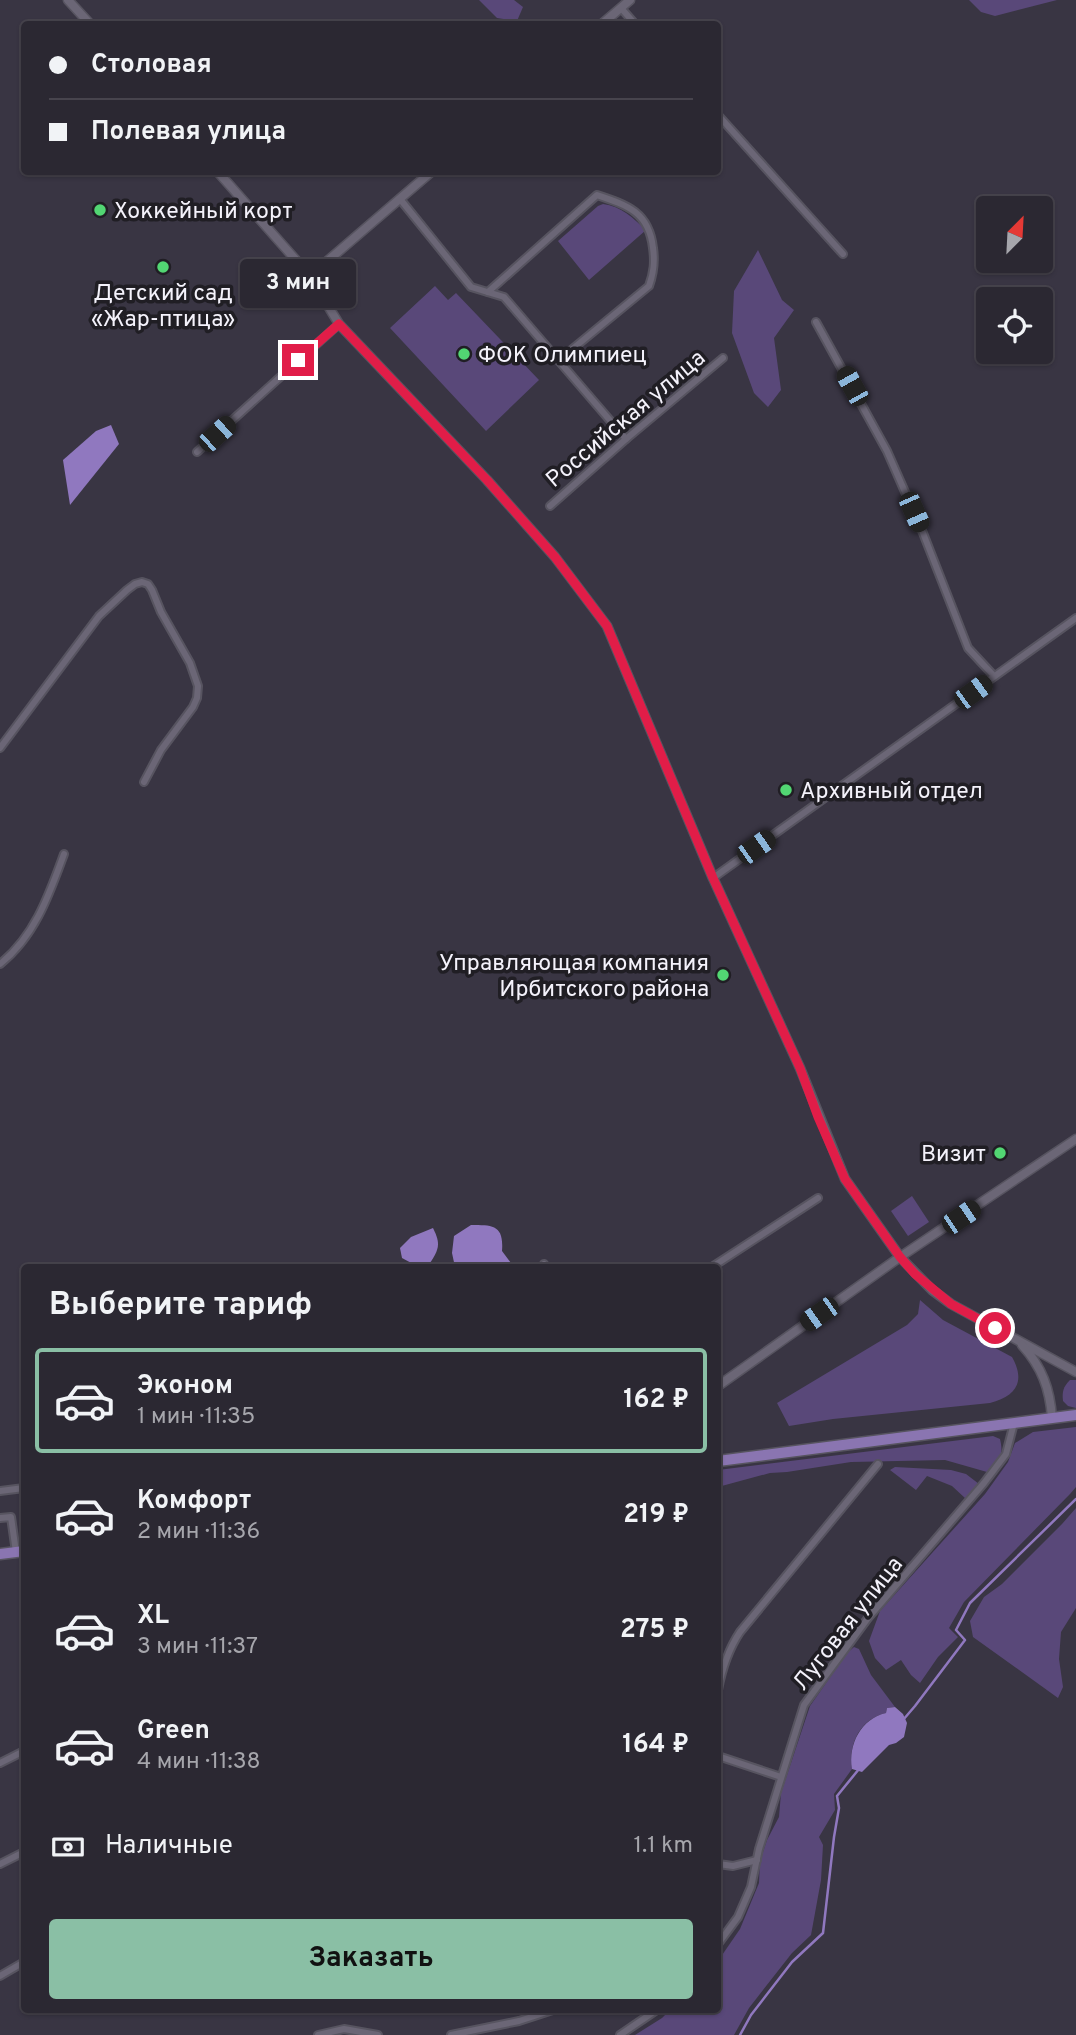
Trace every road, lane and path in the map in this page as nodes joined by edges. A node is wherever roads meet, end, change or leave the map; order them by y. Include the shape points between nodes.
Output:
1 (68, 0) edge
2 (631, 0) edge
3 (621, 8) junction
4 (87, 21) edge
5 (606, 21) edge
6 (632, 21) edge
7 (721, 118) edge
8 (221, 175) edge
9 (428, 175) edge
10 (400, 199) junction
11 (843, 254) dead end
12 (310, 276) junction
13 (488, 292) junction
14 (816, 321) dead end
15 (339, 324) junction
16 (723, 358) dead end
17 (559, 360) junction
18 (626, 439) junction
19 (197, 452) dead end
20 (550, 506) dead end
21 (1076, 618) edge
22 (995, 676) junction
23 (0, 748) edge
24 (144, 782) dead end
25 (64, 854) dead end
26 (713, 878) junction
27 (0, 964) edge
28 (1076, 1139) edge
29 (818, 1198) dead end
30 (900, 1257) junction
31 (717, 1264) edge
32 (1018, 1340) junction
33 (1076, 1372) edge
34 (721, 1384) edge
35 (1076, 1415) edge
36 (1052, 1418) junction
37 (1014, 1423) junction
38 (721, 1461) edge
39 (878, 1465) dead end
40 (21, 1488) edge
41 (0, 1491) edge
42 (0, 1518) edge
43 (20, 1551) edge
44 (0, 1554) edge
45 (721, 1672) edge
46 (21, 1753) edge
47 (721, 1757) edge
48 (0, 1763) edge
49 (781, 1777) junction
50 (21, 1854) edge
51 (757, 1860) junction
52 (0, 1864) edge
53 (721, 1864) edge
54 (721, 1940) edge
55 (21, 1964) edge
56 (0, 1976) edge
57 (544, 2013) edge
58 (652, 2013) edge
59 (318, 2035) edge
60 (378, 2035) edge
61 (451, 2035) edge
62 (620, 2035) edge

1 - 4 street
2 - 3 street
3 - 5 street
3 - 6 street
7 - 11 street
8 - 12 street
9 - 10 street
10 - 12 street
10 - 13 street via 471,287
12 - 15 street
13 - 17 street via 504,297
13 - 17 street via 597,195 622,204 647,223 654,271 649,286
14 - 22 street via 887,451 968,649
15 - 19 street
15 - 26 street via 487,480 555,557 607,626
16 - 18 street, Российская улица
17 - 18 street
18 - 20 street, Российская улица
21 - 22 street
22 - 26 street
23 - 24 street via 99,616 142,582 148,584 198,686 193,708
25 - 27 street via 38,920
26 - 30 street via 845,1179
28 - 30 street
29 - 31 street
30 - 32 street via 951,1304
30 - 34 street
32 - 33 street
32 - 36 street via 1044,1376
35 - 36 main road
36 - 37 main road
37 - 38 main road
37 - 49 street, Луговая улица via 1006,1454 868,1618 804,1705
39 - 45 street via 740,1632
40 - 41 street
42 - 43 street via 11,1517
43 - 44 main road
46 - 48 street
47 - 49 street
49 - 51 street, Луговая улица
50 - 52 street
51 - 53 street
51 - 54 street, Луговая улица via 738,1917
55 - 56 street
57 - 61 street
58 - 62 street
59 - 60 street via 344,2029

